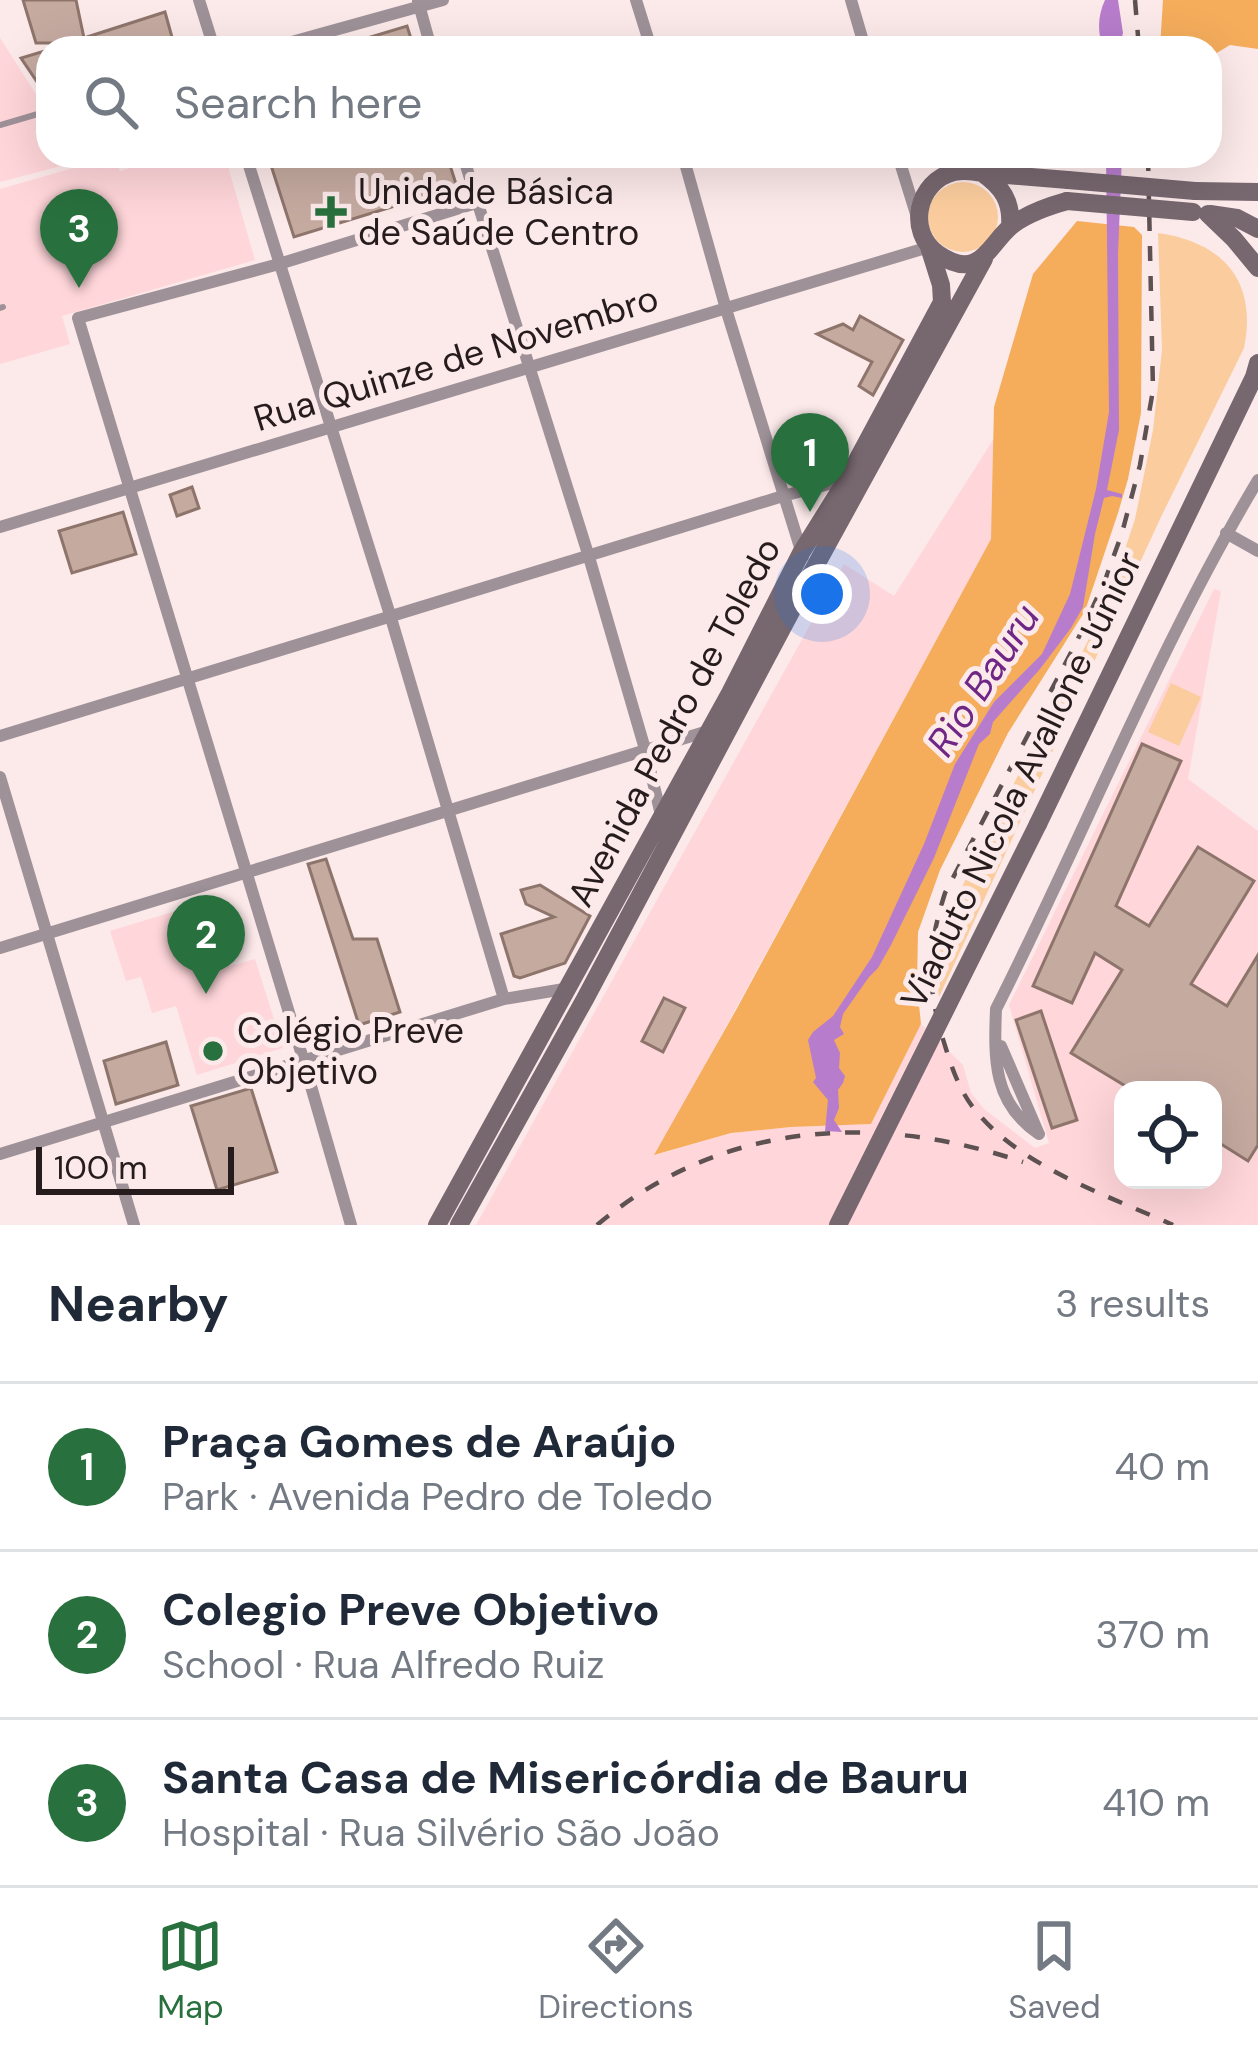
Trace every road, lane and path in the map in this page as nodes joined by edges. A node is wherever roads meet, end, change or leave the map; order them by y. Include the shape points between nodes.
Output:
1 (200, 0) edge
2 (443, 0) edge
3 (636, 0) edge
4 (851, 0) edge
5 (418, 3) edge
6 (210, 36) edge
7 (309, 36) edge
8 (428, 36) edge
9 (647, 36) edge
10 (862, 36) edge
11 (36, 114) edge
12 (0, 125) edge
13 (250, 168) edge
14 (466, 168) edge
15 (686, 168) edge
16 (902, 168) edge
17 (982, 173) junction
18 (1258, 192) edge
19 (476, 203) junction
20 (1200, 213) junction
21 (918, 220) junction
22 (1010, 226) junction
23 (1258, 229) edge
24 (929, 247) junction
25 (984, 259) junction
26 (279, 264) junction
27 (1258, 268) edge
28 (726, 309) junction
29 (1258, 363) edge
30 (530, 366) junction
31 (331, 427) junction
32 (1258, 479) edge
33 (854, 482) junction
34 (131, 488) junction
35 (783, 496) junction
36 (0, 526) edge
37 (1226, 533) junction
38 (1258, 551) edge
39 (802, 553) junction
40 (589, 557) junction
41 (811, 574) junction
42 (391, 618) junction
43 (189, 680) junction
44 (737, 697) junction
45 (710, 731) junction
46 (0, 736) edge
47 (645, 749) junction
48 (0, 777) edge
49 (448, 810) junction
50 (662, 817) junction
51 (245, 874) junction
52 (47, 934) junction
53 (0, 947) edge
54 (568, 987) junction
55 (504, 999) junction
56 (585, 999) junction
57 (995, 1034) junction
58 (304, 1062) junction
59 (104, 1124) junction
60 (0, 1154) edge
61 (134, 1225) edge
62 (351, 1225) edge
63 (437, 1225) edge
64 (459, 1225) edge
65 (838, 1225) edge

1 - 6 street
2 - 5 street
3 - 9 street
4 - 10 street
5 - 7 street
5 - 8 street
11 - 12 lane
13 - 26 street
14 - 19 street
15 - 28 street
16 - 21 street
17 - 18 main road, bridge
17 - 21 main road via 938,179
17 - 22 main road via 1008,201
19 - 26 street
19 - 30 street
20 - 22 main road, bridge via 1067,200
20 - 23 main road
20 - 27 main road
21 - 24 main road
22 - 25 main road
24 - 25 main road via 955,262
24 - 28 street, Rua Quinze de Novembro
24 - 33 main road, Avenida Pedro de Toledo via 942,302
25 - 33 main road, Avenida Pedro de Toledo
26 - 31 street
26 - 34 street via 78,318
28 - 30 street, Rua Quinze de Novembro
28 - 35 street
29 - 65 main road, Viaduto Nicola Avallone Júnior, bridge
30 - 31 street, Rua Quinze de Novembro
30 - 40 street
31 - 34 street, Rua Quinze de Novembro
31 - 42 street
32 - 37 street
33 - 35 street
33 - 39 main road, Avenida Pedro de Toledo
33 - 41 main road, Avenida Pedro de Toledo
34 - 36 street, Rua Quinze de Novembro
34 - 43 street
35 - 39 street
35 - 40 street
37 - 38 street
37 - 57 street via 997,1009
39 - 41 street
39 - 44 main road, Avenida Pedro de Toledo
40 - 42 street
40 - 47 street
41 - 44 main road, Avenida Pedro de Toledo
42 - 43 street
42 - 49 street
43 - 46 street
43 - 51 street
44 - 45 main road, Avenida Pedro de Toledo
44 - 56 main road, Avenida Pedro de Toledo
45 - 47 street
45 - 50 main road, Avenida Pedro de Toledo
47 - 49 street
47 - 50 street
48 - 52 street
49 - 51 street
49 - 55 street
50 - 54 main road, Avenida Pedro de Toledo
51 - 52 street
51 - 58 street
52 - 53 street
52 - 59 street
54 - 55 street
54 - 56 street
54 - 63 main road, Avenida Pedro de Toledo
55 - 58 street
56 - 64 main road, Avenida Pedro de Toledo
57 - 57 street via 1004,1096 1039,1134
58 - 59 street
58 - 62 street
59 - 60 street
59 - 61 street

